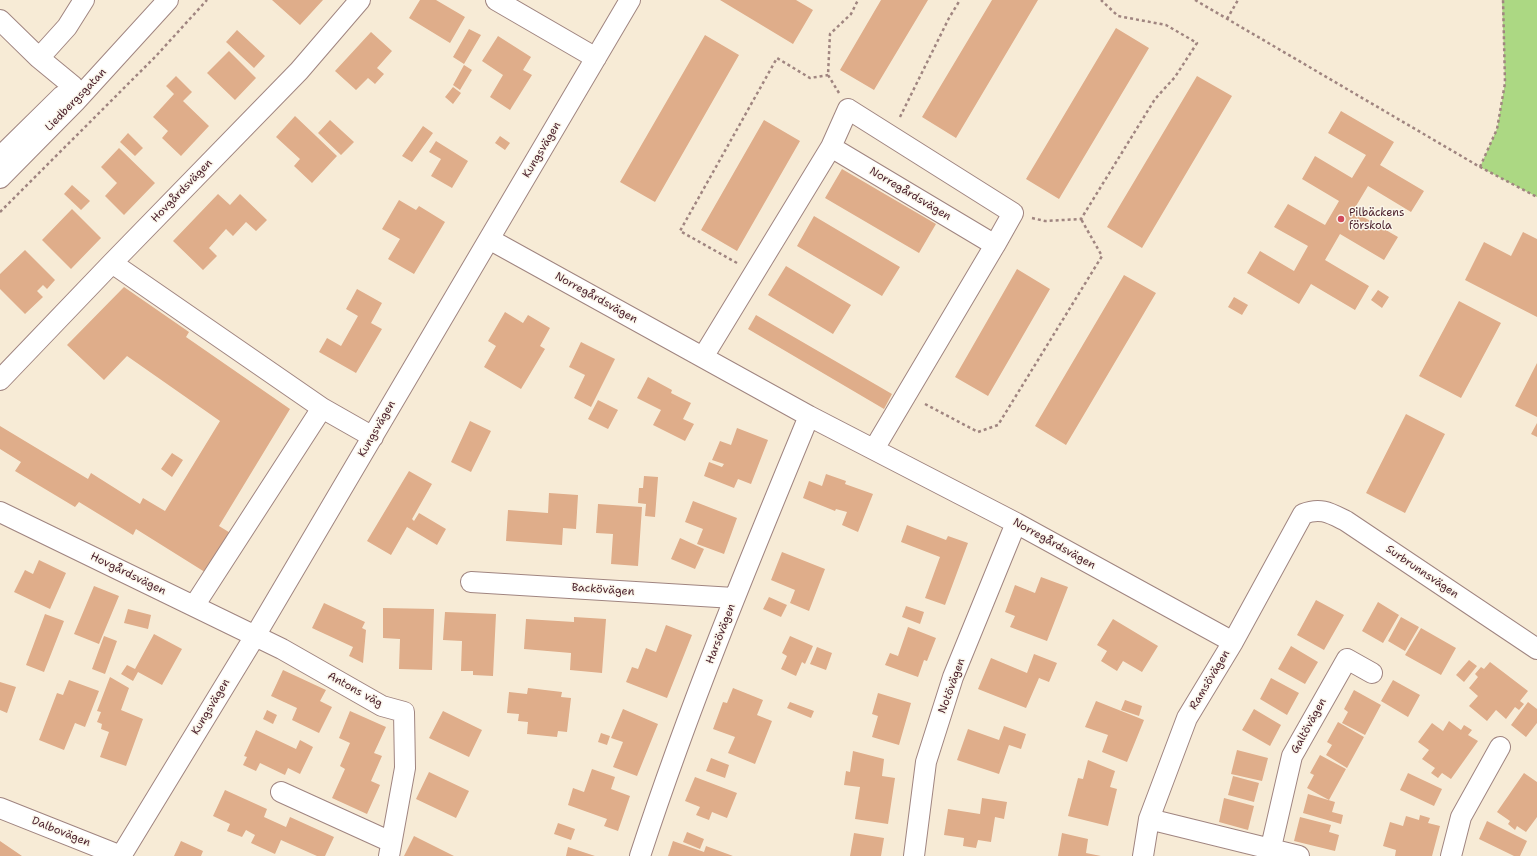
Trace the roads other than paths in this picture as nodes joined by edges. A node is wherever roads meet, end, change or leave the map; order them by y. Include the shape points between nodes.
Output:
1 (84, 0) edge
2 (168, 0) edge
3 (360, 0) edge
4 (496, 0) edge
5 (630, 0) edge
6 (0, 20) edge
7 (150, 20) junction
8 (40, 58) junction
9 (596, 58) junction
10 (73, 86) junction
11 (831, 148) junction
12 (0, 157) edge
13 (0, 178) edge
14 (489, 239) junction
15 (995, 245) junction
16 (112, 263) junction
17 (703, 357) junction
18 (0, 380) edge
19 (322, 408) junction
20 (809, 416) junction
21 (373, 437) junction
22 (874, 449) junction
23 (0, 512) edge
24 (1303, 514) joint
25 (1016, 523) junction
26 (471, 582) dead end
27 (734, 598) junction
28 (194, 606) junction
29 (255, 636) junction
30 (1233, 642) junction
31 (1537, 649) edge
32 (1372, 673) dead end
33 (1500, 748) dead end
34 (281, 792) dead end
35 (0, 808) edge
36 (1149, 819) junction
37 (390, 849) edge
38 (1269, 852) edge
39 (121, 856) edge
40 (640, 856) edge
41 (914, 856) edge
42 (1143, 856) edge
43 (1299, 856) edge
44 (1451, 856) edge

1 - 8 street via 67,27
2 - 7 street, Liedbergsgatan
3 - 16 street, Hovgårdsvägen via 299,72
4 - 9 street
5 - 9 street, Kungsvägen
6 - 8 street
7 - 10 street, Liedbergsgatan
7 - 13 street, Liedbergsgatan via 75,102
8 - 10 street
9 - 14 street, Kungsvägen
10 - 12 street, Liedbergsgatan
11 - 15 street, Norregårdsvägen
11 - 15 street via 848,109 1013,213
11 - 17 street
14 - 17 street, Norregårdsvägen
14 - 21 street, Kungsvägen
15 - 22 street
16 - 18 street, Hovgårdsvägen
16 - 19 street
17 - 20 street, Norregårdsvägen
19 - 21 street
19 - 28 street
20 - 22 street, Norregårdsvägen
20 - 27 street, Harsövägen
21 - 29 street, Kungsvägen
22 - 25 street, Norregårdsvägen
23 - 28 street, Hovgårdsvägen
24 - 30 street, Ramsövägen
24 - 31 street, Surbrunnsvägen via 1314,510 1328,512 1346,521
25 - 30 street, Norregårdsvägen
25 - 41 street, Notövägen via 953,677 926,762
26 - 27 street, Backövägen
27 - 40 street, Harsövägen
28 - 29 street, Hovgårdsvägen
29 - 37 street, Antons väg via 382,706 404,712 405,768
29 - 39 street, Kungsvägen
30 - 36 street, Ramsövägen via 1187,718
32 - 38 street, Galtövägen via 1347,659 1292,756
33 - 44 street via 1461,817
34 - 37 street, Antons väg
35 - 39 street, Dalbovägen
36 - 38 street
36 - 42 street, Ramsövägen
38 - 43 street

